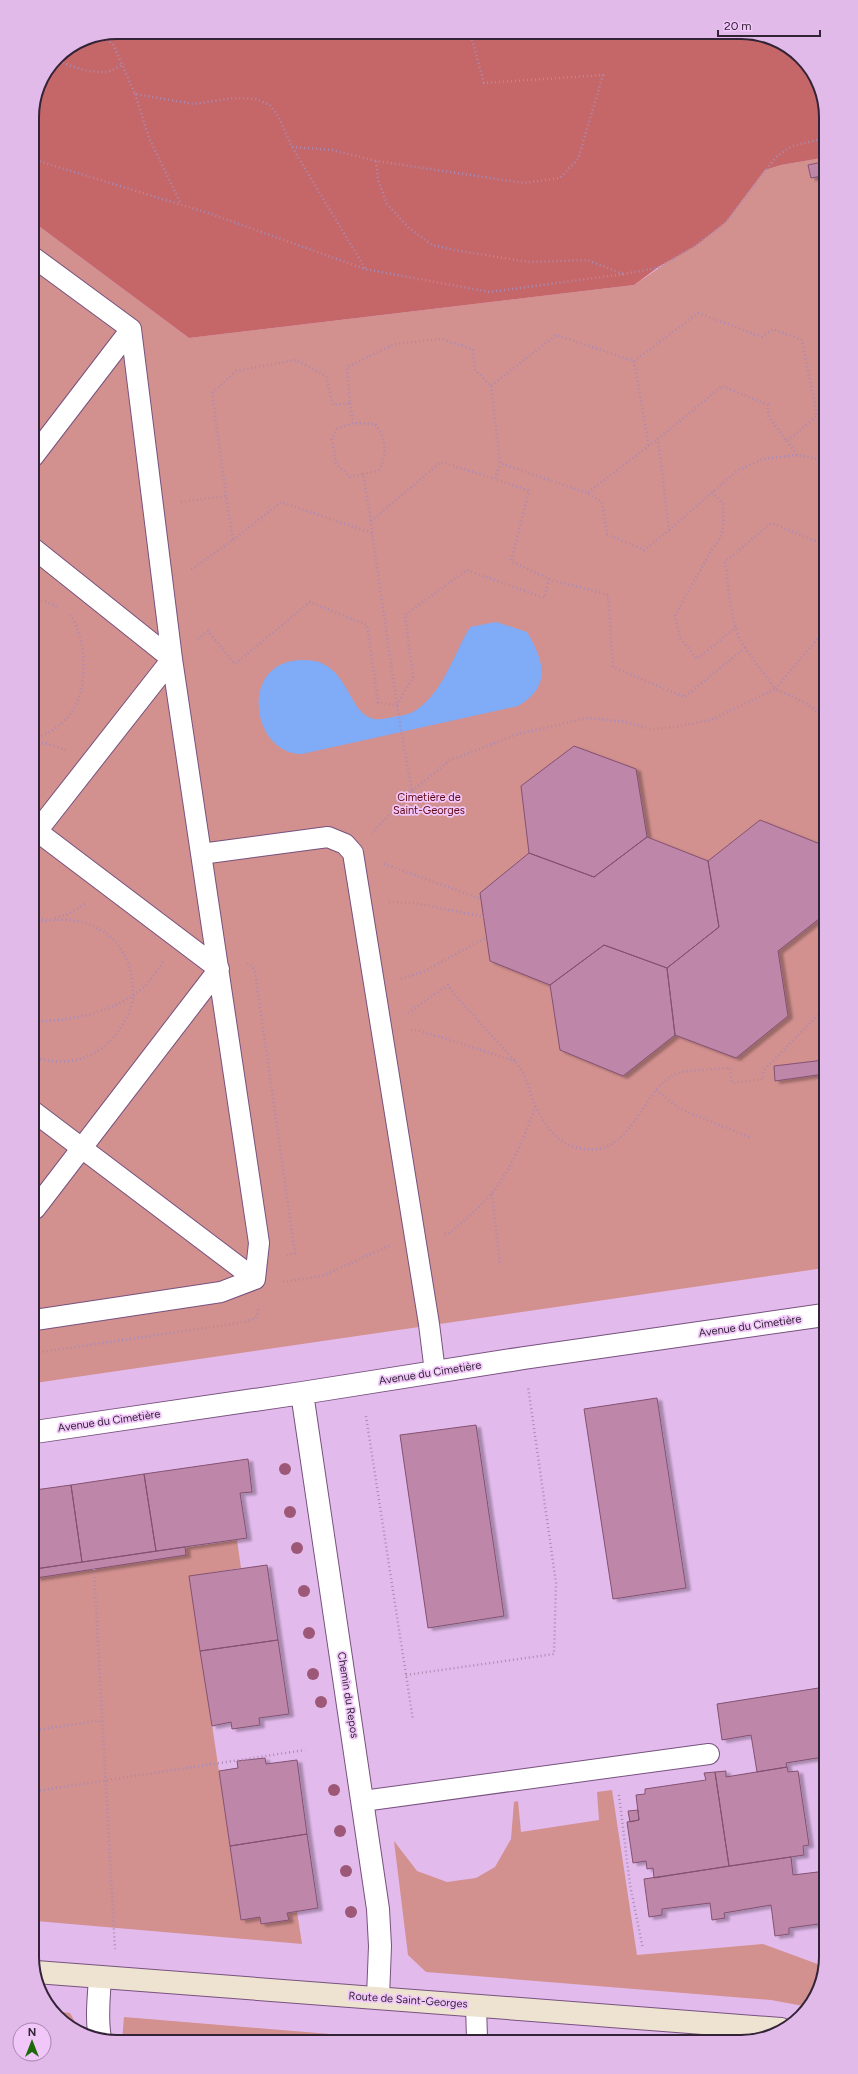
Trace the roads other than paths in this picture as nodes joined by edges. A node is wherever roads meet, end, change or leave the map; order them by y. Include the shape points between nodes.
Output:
1 (39, 262) edge
2 (131, 329) junction
3 (39, 449) edge
4 (39, 553) edge
5 (172, 659) junction
6 (39, 827) edge
7 (39, 835) edge
8 (201, 854) junction
9 (219, 969) junction
10 (39, 1116) edge
11 (82, 1147) junction
12 (39, 1204) edge
13 (256, 1271) junction
14 (819, 1316) edge
15 (39, 1319) edge
16 (435, 1372) junction
17 (302, 1394) junction
18 (39, 1431) edge
19 (709, 1754) dead end
20 (364, 1801) junction
21 (40, 1972) edge
22 (100, 1977) junction
23 (378, 1997) junction
24 (476, 2005) junction
25 (772, 2028) edge
26 (99, 2033) edge
27 (477, 2035) edge

1 - 2 lane
2 - 3 lane
2 - 5 lane
4 - 5 lane
5 - 6 lane
5 - 8 lane
7 - 9 lane
8 - 9 lane
8 - 16 lane via 328,837 345,844 354,857
9 - 11 lane
9 - 13 lane via 259,1243
10 - 11 lane
11 - 12 lane
11 - 13 lane
13 - 15 lane via 221,1292
14 - 16 street, Avenue du Cimetière
16 - 17 street, Avenue du Cimetière
17 - 18 street, Avenue du Cimetière
17 - 20 street, Chemin du Repos
19 - 20 lane
20 - 23 street, Chemin du Repos via 378,1909
21 - 22 street, Route de Saint-Georges
22 - 23 street, Route de Saint-Georges
22 - 26 street
23 - 24 street, Route de Saint-Georges
24 - 25 street, Route de Saint-Georges
24 - 27 lane

